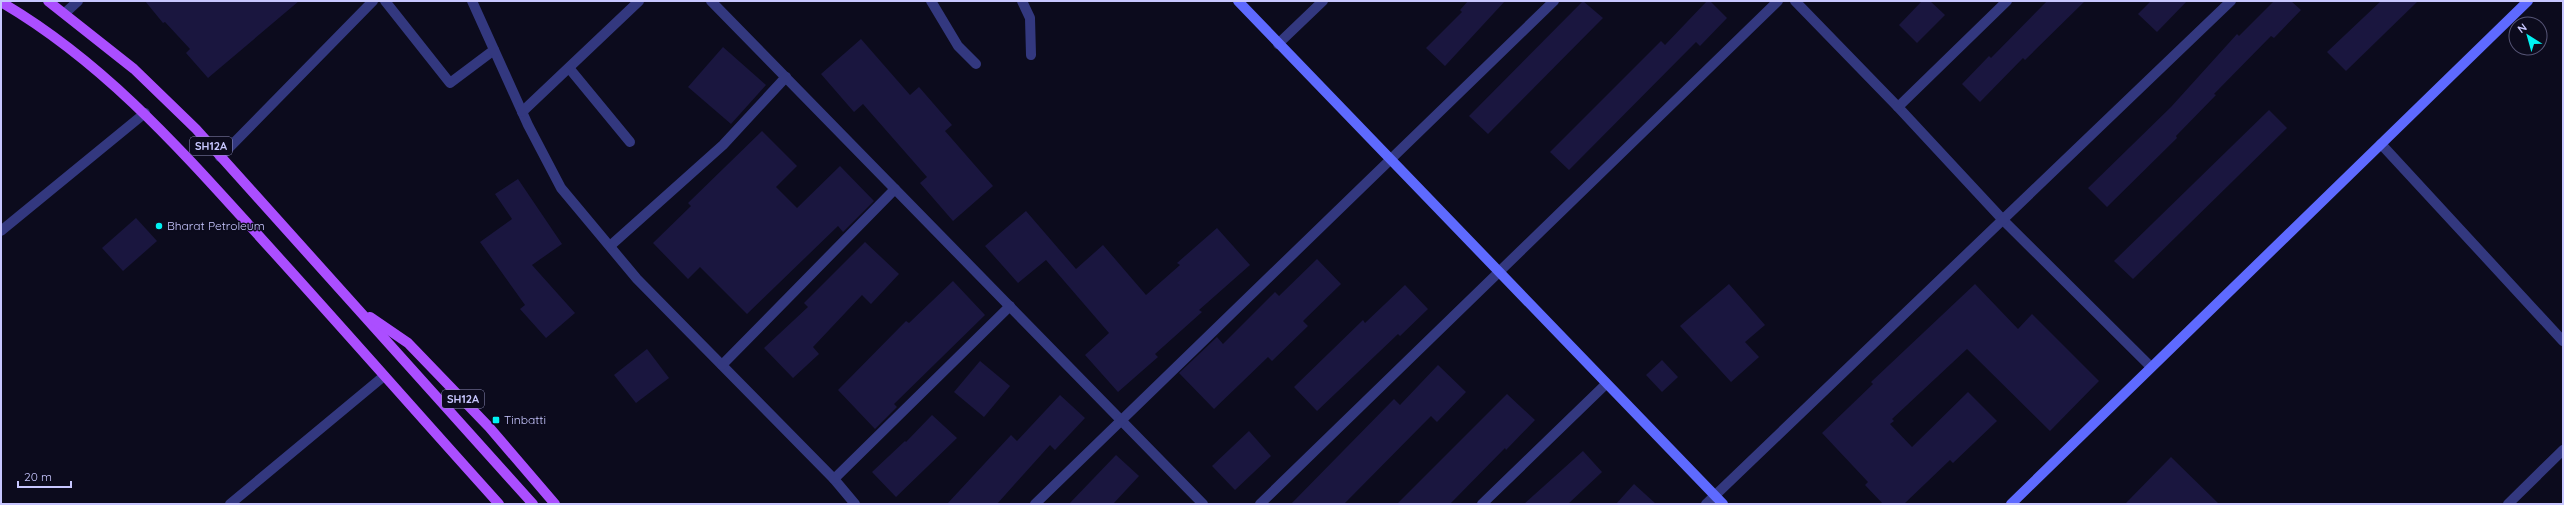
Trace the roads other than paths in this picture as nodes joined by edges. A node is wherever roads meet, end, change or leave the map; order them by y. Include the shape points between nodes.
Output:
1 (48, 1) edge
2 (78, 1) edge
3 (373, 1) edge
4 (385, 1) edge
5 (639, 1) edge
6 (711, 1) edge
7 (931, 1) edge
8 (1022, 1) edge
9 (1238, 1) edge
10 (1323, 1) edge
11 (1554, 1) edge
12 (1778, 1) edge
13 (1795, 1) edge
14 (2007, 1) edge
15 (2231, 1) edge
16 (2528, 1) edge
17 (1, 2) edge
18 (473, 2) edge
19 (65, 13) junction
20 (1278, 44) junction
21 (494, 50) junction
22 (1030, 55) dead end
23 (976, 64) dead end
24 (569, 68) junction
25 (786, 77) junction
26 (1898, 107) junction
27 (522, 112) junction
28 (145, 113) junction
29 (630, 142) dead end
30 (2381, 144) junction
31 (220, 157) junction
32 (1389, 159) junction
33 (896, 189) junction
34 (2004, 221) junction
35 (1, 230) edge
36 (610, 246) junction
37 (1497, 271) junction
38 (1010, 306) junction
39 (356, 308) junction
40 (2563, 340) edge
41 (722, 365) junction
42 (2151, 367) junction
43 (384, 376) junction
44 (1606, 384) junction
45 (1120, 420) junction
46 (2563, 450) edge
47 (834, 479) junction
48 (1715, 495) junction
49 (230, 504) edge
50 (498, 504) edge
51 (533, 504) edge
52 (555, 504) edge
53 (855, 504) edge
54 (1035, 504) edge
55 (1203, 504) edge
56 (1260, 504) edge
57 (1482, 504) edge
58 (1706, 504) edge
59 (1723, 504) edge
60 (2011, 504) edge
61 (2508, 504) edge

1 - 19 main road, SH12A
2 - 19 street
3 - 31 street
4 - 21 street via 450,83
5 - 24 street
6 - 25 street
7 - 23 street via 958,46
8 - 22 street via 1030,18
9 - 20 main road
10 - 20 street
11 - 32 street
12 - 37 street
13 - 26 street
14 - 26 street
15 - 34 street
16 - 30 main road
17 - 28 main road, SH12A via 80,56
18 - 21 street
19 - 31 main road, SH12A via 134,69 196,129
20 - 32 main road
21 - 27 street
24 - 27 street
24 - 29 street
25 - 33 street
25 - 36 street via 723,145
26 - 34 street
27 - 36 street via 561,188
28 - 35 street
28 - 43 main road, SH12A
30 - 40 street
30 - 42 main road
31 - 39 main road, SH12A
32 - 37 main road
32 - 45 street
33 - 38 street
33 - 41 street
34 - 42 street
34 - 48 street
36 - 41 street via 637,279
37 - 44 main road
37 - 56 street
38 - 45 street
38 - 47 street
39 - 51 main road, SH12A
39 - 52 main road, SH12A via 408,343 484,422
41 - 47 street
42 - 60 main road
43 - 49 street
43 - 50 main road, SH12A
44 - 48 main road
44 - 57 street
45 - 54 street
45 - 55 street
46 - 61 street
47 - 53 street
48 - 58 street
48 - 59 main road

